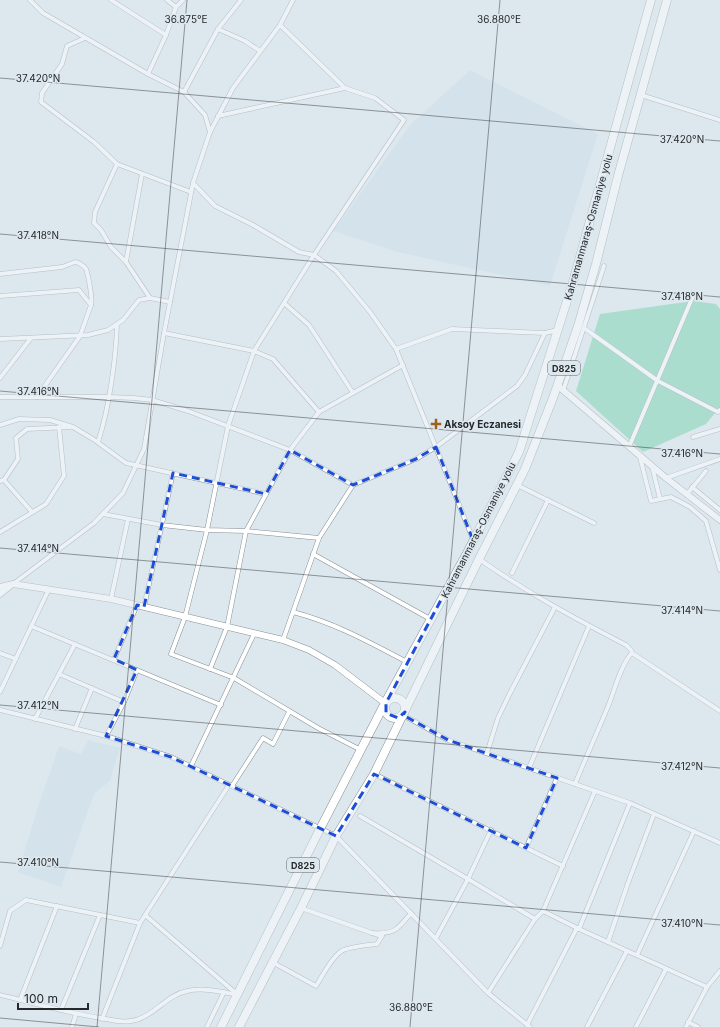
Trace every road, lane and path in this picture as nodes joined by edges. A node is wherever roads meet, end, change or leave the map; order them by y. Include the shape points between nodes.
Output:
1 (30, 0) edge
2 (111, 0) edge
3 (167, 0) edge
4 (183, 0) edge
5 (241, 0) edge
6 (293, 0) edge
7 (651, 0) edge
8 (667, 0) edge
9 (176, 7) junction
10 (280, 25) junction
11 (218, 29) junction
12 (166, 35) junction
13 (85, 38) junction
14 (260, 51) junction
15 (148, 74) junction
16 (344, 88) junction
17 (184, 92) junction
18 (640, 95) junction
19 (218, 116) junction
20 (720, 120) edge
21 (210, 132) junction
22 (117, 164) junction
23 (142, 174) junction
24 (193, 184) junction
25 (191, 192) junction
26 (314, 255) junction
27 (126, 262) junction
28 (604, 266) dead end
29 (0, 274) edge
30 (0, 296) edge
31 (693, 296) dead end
32 (150, 298) junction
33 (170, 302) junction
34 (284, 303) junction
35 (91, 305) junction
36 (117, 324) junction
37 (584, 328) junction
38 (558, 330) junction
39 (545, 332) junction
40 (164, 333) junction
41 (80, 336) junction
42 (31, 338) junction
43 (0, 339) edge
44 (396, 349) junction
45 (254, 351) junction
46 (403, 365) junction
47 (0, 378) edge
48 (658, 381) junction
49 (560, 388) junction
50 (353, 393) junction
51 (0, 397) edge
52 (37, 397) junction
53 (109, 397) junction
54 (152, 400) junction
55 (720, 410) edge
56 (319, 412) junction
57 (0, 425) edge
58 (228, 426) junction
59 (58, 427) junction
60 (73, 427) junction
61 (720, 429) edge
62 (693, 437) dead end
63 (98, 442) junction
64 (436, 447) junction
65 (629, 447) junction
66 (290, 450) junction
67 (640, 456) junction
68 (720, 459) edge
69 (652, 465) junction
70 (136, 466) junction
71 (706, 471) dead end
72 (173, 473) junction
73 (666, 478) junction
74 (2, 480) edge
75 (217, 483) junction
76 (517, 484) junction
77 (353, 486) junction
78 (692, 487) junction
79 (266, 494) junction
80 (687, 494) junction
81 (660, 499) junction
82 (548, 500) junction
83 (720, 510) edge
84 (32, 512) junction
85 (103, 514) junction
86 (128, 519) junction
87 (720, 520) edge
88 (594, 523) dead end
89 (162, 525) junction
90 (207, 530) junction
91 (246, 531) junction
92 (0, 532) edge
93 (319, 538) junction
94 (473, 540) junction
95 (313, 554) junction
96 (479, 559) junction
97 (720, 570) edge
98 (512, 573) dead end
99 (13, 584) junction
100 (0, 587) edge
101 (48, 589) junction
102 (0, 594) edge
103 (111, 599) junction
104 (137, 606) junction
105 (144, 607) junction
106 (555, 607) junction
107 (293, 612) junction
108 (185, 617) junction
109 (432, 620) junction
110 (31, 626) junction
111 (589, 626) junction
112 (227, 627) junction
113 (254, 634) junction
114 (283, 640) junction
115 (75, 644) junction
116 (0, 653) edge
117 (632, 653) junction
118 (16, 659) junction
119 (114, 660) junction
120 (408, 663) junction
121 (210, 669) junction
122 (137, 670) junction
123 (59, 674) junction
124 (234, 678) junction
125 (92, 688) junction
126 (0, 692) edge
127 (124, 702) junction
128 (387, 702) junction
129 (221, 705) junction
130 (0, 710) edge
131 (720, 711) edge
132 (290, 712) junction
133 (404, 713) junction
134 (35, 719) junction
135 (75, 729) junction
136 (106, 736) junction
137 (362, 750) junction
138 (487, 753) junction
139 (191, 766) junction
140 (529, 768) junction
141 (374, 774) junction
142 (557, 778) junction
143 (575, 784) junction
144 (230, 786) junction
145 (595, 791) junction
146 (630, 803) junction
147 (654, 814) junction
148 (360, 816) dead end
149 (320, 829) junction
150 (491, 830) junction
151 (694, 831) junction
152 (336, 836) junction
153 (720, 843) edge
154 (526, 848) junction
155 (563, 866) junction
156 (468, 879) junction
157 (57, 906) junction
158 (301, 908) junction
159 (543, 911) junction
160 (411, 913) junction
161 (100, 915) junction
162 (145, 915) junction
163 (535, 919) junction
164 (140, 923) junction
165 (578, 929) junction
166 (372, 933) junction
167 (436, 938) junction
168 (608, 942) junction
169 (0, 946) edge
170 (627, 950) junction
171 (637, 955) junction
172 (272, 962) junction
173 (666, 968) junction
174 (720, 970) edge
175 (708, 987) junction
176 (224, 992) junction
177 (488, 993) junction
178 (0, 995) edge
179 (238, 995) junction
180 (20, 1000) junction
181 (61, 1010) junction
182 (76, 1014) junction
183 (102, 1019) junction
184 (119, 1021) junction
185 (688, 1022) junction
186 (529, 1026) edge
187 (72, 1027) edge
188 (120, 1027) edge
189 (207, 1027) edge
190 (221, 1027) edge
191 (239, 1027) edge
192 (587, 1027) edge
193 (636, 1027) edge
194 (686, 1027) edge
195 (698, 1027) edge

1 - 13 street via 43,13
2 - 12 street
3 - 9 street
4 - 9 street
5 - 11 street
6 - 10 street
7 - 38 highway, Kahramanmaraş-Osmaniye yolu / D825
8 - 18 highway, Kahramanmaraş-Osmaniye yolu / D825
9 - 12 street
10 - 14 street
10 - 16 street
11 - 14 street
11 - 17 street
12 - 15 street
13 - 15 street
13 - 22 street via 67,46 62,64 42,93 42,102 94,142
14 - 19 street via 233,88
15 - 17 street
16 - 19 street
16 - 26 street via 375,98 404,120
17 - 21 street via 205,115
18 - 20 street
18 - 49 highway, Kahramanmaraş-Osmaniye yolu / D825
19 - 21 street
21 - 24 street
22 - 23 street
22 - 27 street via 95,212 94,223 111,247
23 - 25 street
23 - 27 street
24 - 25 street
24 - 26 street via 215,206 299,252
25 - 33 street
26 - 34 street
26 - 44 street via 336,271
27 - 32 street
28 - 37 street
29 - 35 street via 62,267 75,262 86,270 92,295
30 - 35 street via 79,290
31 - 48 street
32 - 33 street
32 - 36 street via 139,300
33 - 40 street
34 - 45 street
34 - 50 street via 309,326
35 - 41 street
36 - 41 street via 108,330
36 - 53 street
37 - 48 street
37 - 49 street
38 - 39 street
38 - 94 highway, Kahramanmaraş-Osmaniye yolu / D825 via 518,452
39 - 44 street via 452,329
39 - 64 street via 525,376 517,386
40 - 45 street
40 - 54 street
41 - 42 street
41 - 52 street
42 - 43 street
42 - 47 street
44 - 46 street
45 - 56 street via 273,360
45 - 58 street
46 - 50 street
46 - 64 street
48 - 55 street via 718,412
48 - 65 street
49 - 65 street
49 - 76 highway, Kahramanmaraş-Osmaniye yolu / D825
50 - 56 street
51 - 52 street
52 - 53 street
53 - 54 street
53 - 63 street
54 - 58 street
54 - 70 street via 144,448
56 - 66 street
57 - 60 street via 19,419 50,420
58 - 66 street
58 - 75 street
59 - 60 street
59 - 74 street via 27,429 16,438 18,459
59 - 84 street via 64,476 46,504
60 - 63 street
61 - 62 street
63 - 70 street via 126,463
64 - 77 street via 416,459
64 - 94 street
65 - 67 street
66 - 77 street
66 - 79 street
67 - 69 street
67 - 81 street via 651,501
68 - 73 street
69 - 73 street
69 - 81 street
70 - 72 street
70 - 85 street via 123,493
71 - 78 street
72 - 75 street
72 - 89 street
73 - 80 street
74 - 84 street
75 - 79 street
75 - 90 street
76 - 82 street
76 - 96 highway, Kahramanmaraş-Osmaniye yolu / D825
77 - 93 street
78 - 80 street
78 - 83 street
79 - 91 street
80 - 87 street
81 - 97 street via 671,497 690,507 706,521
82 - 88 street
82 - 98 street
84 - 92 street
85 - 86 street
85 - 99 street
86 - 89 street
86 - 103 street
89 - 90 street
89 - 105 street
90 - 91 street
90 - 108 street
91 - 93 street
91 - 112 street
93 - 95 street
94 - 109 highway, Kahramanmaraş-Osmaniye yolu / D825
95 - 107 street
95 - 109 street
96 - 106 street
96 - 133 highway, Kahramanmaraş-Osmaniye yolu / D825
99 - 100 street
99 - 101 street
99 - 102 street
101 - 103 street
101 - 110 street
103 - 104 street
104 - 105 street
104 - 119 street
105 - 108 street
106 - 111 street
106 - 138 street via 498,718
107 - 114 street
107 - 120 street via 342,628
108 - 112 street
108 - 121 street via 171,654
109 - 120 highway, Kahramanmaraş-Osmaniye yolu / D825
110 - 115 street
110 - 118 street
111 - 117 street via 626,645
111 - 140 street
112 - 113 street
112 - 121 street
113 - 114 street
113 - 124 street
114 - 128 street via 309,650 335,665
115 - 119 street
115 - 123 street
116 - 118 street
117 - 131 street
117 - 143 street via 621,672
118 - 126 street
119 - 122 street
120 - 128 highway, Kahramanmaraş-Osmaniye yolu / D825
121 - 124 street
122 - 127 street
122 - 129 street
123 - 125 street
123 - 134 street
124 - 129 street
124 - 132 street
125 - 127 street
125 - 135 street
127 - 136 street
128 - 133 highway via 394,698 401,700 405,705
128 - 133 highway via 385,710 391,717 398,718
128 - 137 highway, Kahramanmaraş-Osmaniye yolu / D825
129 - 139 street
130 - 134 street
132 - 137 street
132 - 144 street via 273,744 262,738
133 - 138 street via 448,740
133 - 141 highway, Kahramanmaraş-Osmaniye yolu / D825
134 - 135 street
135 - 136 street
136 - 139 street
137 - 149 highway, Kahramanmaraş-Osmaniye yolu / D825
138 - 140 street
139 - 144 street
140 - 142 street
141 - 150 street
141 - 152 highway, Kahramanmaraş-Osmaniye yolu / D825
142 - 143 street
142 - 154 street
143 - 145 street
144 - 149 street
144 - 162 street
145 - 146 street
145 - 155 street
146 - 147 street
146 - 165 street
147 - 151 street
147 - 168 street
148 - 156 street
149 - 152 street
149 - 179 highway, Kahramanmaraş-Osmaniye yolu / D825
150 - 154 street
150 - 156 street
151 - 153 street
151 - 171 street
152 - 158 highway, Kahramanmaraş-Osmaniye yolu / D825
152 - 160 street
154 - 155 street
155 - 159 street
156 - 163 street
156 - 167 street
157 - 161 street
157 - 169 street via 26,900 10,911
157 - 180 street
158 - 166 street
158 - 172 highway, Kahramanmaraş-Osmaniye yolu / D825
159 - 163 street
159 - 165 street
160 - 166 street via 393,932
160 - 167 street
161 - 164 street
161 - 181 street
162 - 164 street
162 - 179 street
163 - 177 street
164 - 183 street
165 - 168 street
165 - 186 street
166 - 172 street via 382,936 377,944 340,951 316,986
167 - 177 street
168 - 170 street
170 - 171 street
170 - 192 street
171 - 173 street
172 - 191 highway, Kahramanmaraş-Osmaniye yolu / D825
173 - 175 street
173 - 193 street
174 - 175 street
175 - 185 street
176 - 179 street
176 - 184 street via 186,991 143,1017 132,1021
176 - 189 street
177 - 186 street
178 - 180 street
179 - 190 highway, Kahramanmaraş-Osmaniye yolu / D825
180 - 181 street
181 - 182 street
182 - 183 street
182 - 187 street
183 - 184 street
184 - 188 street
185 - 194 street
185 - 195 street

